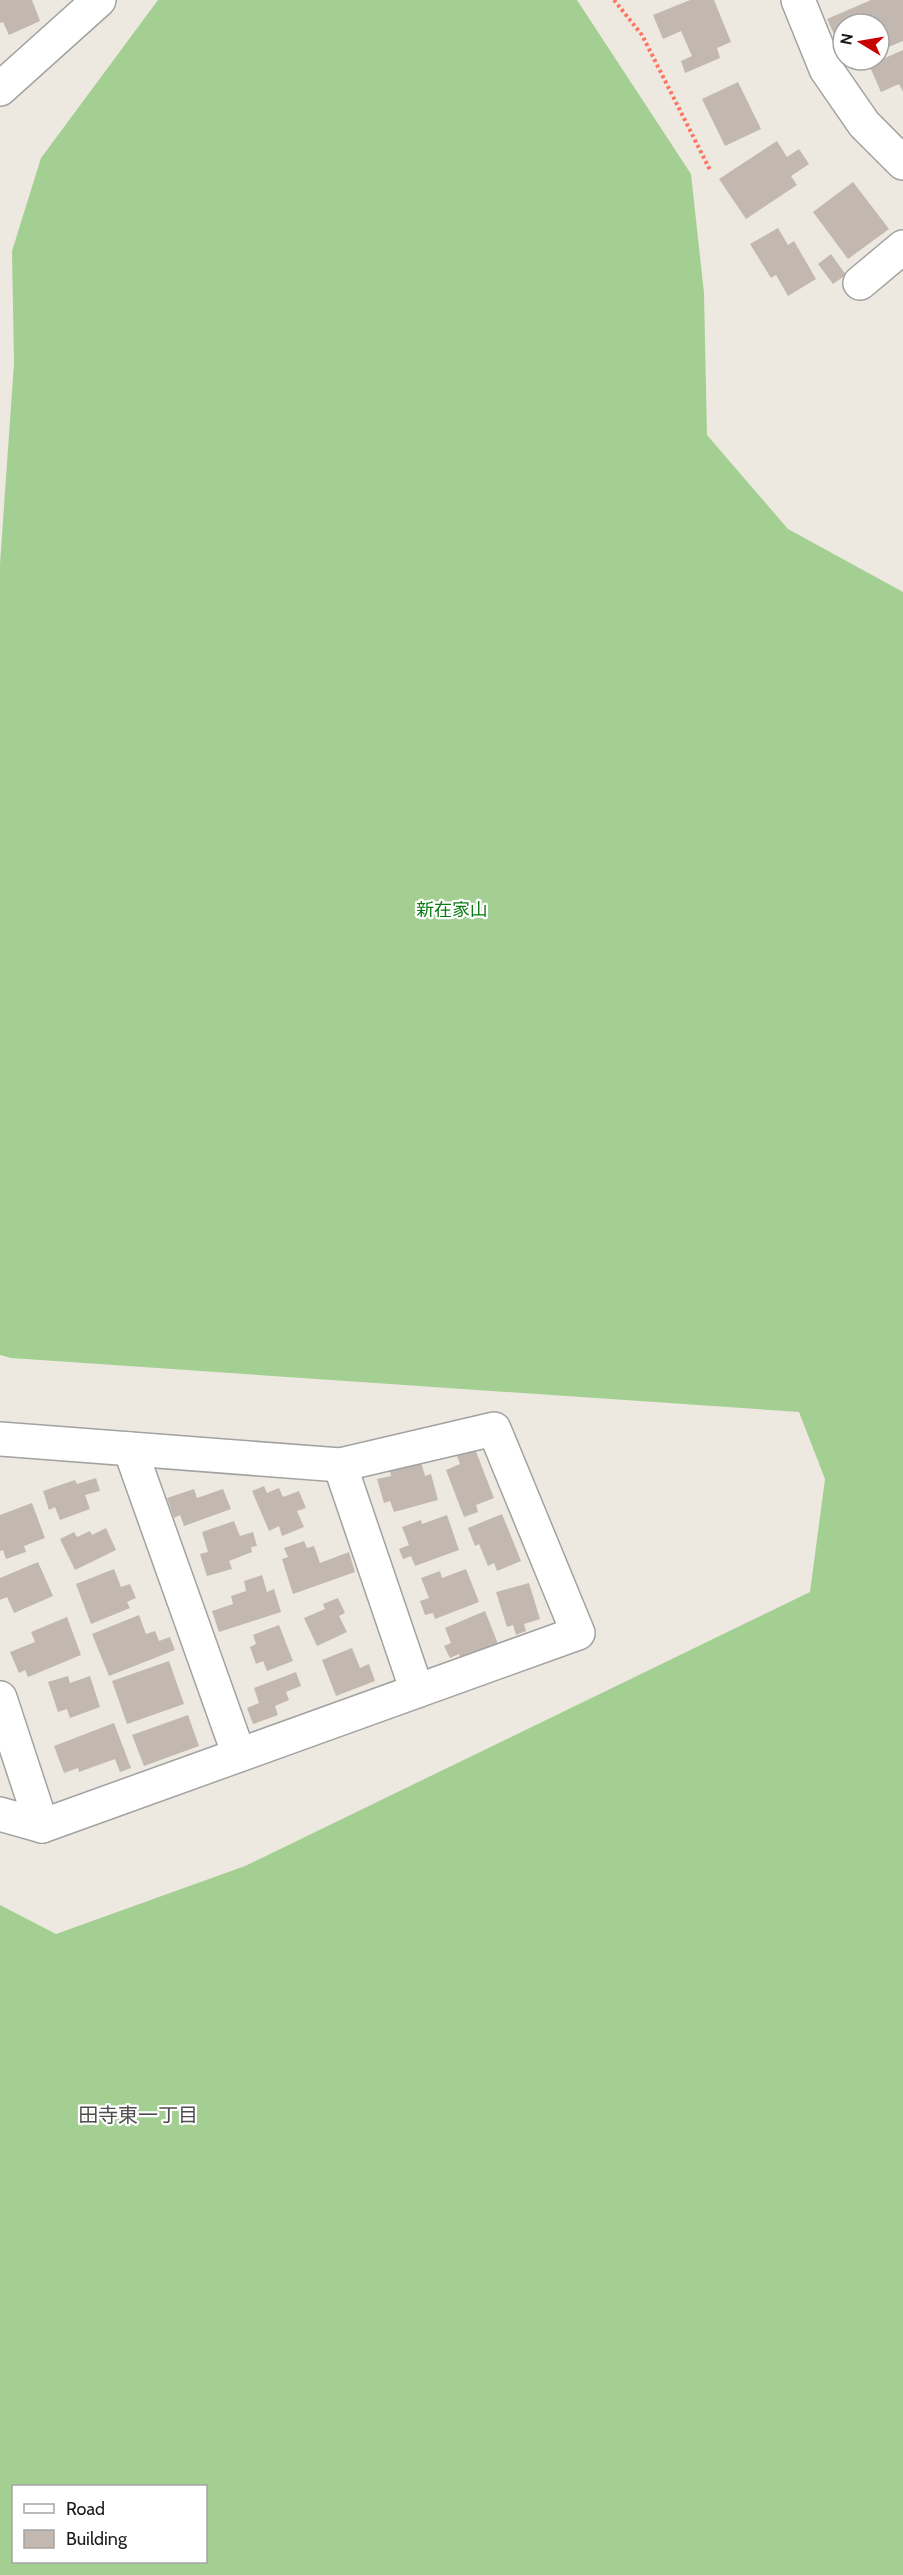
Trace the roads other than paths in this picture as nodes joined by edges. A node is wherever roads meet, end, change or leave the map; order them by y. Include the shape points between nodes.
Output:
1 (99, 0) edge
2 (798, 0) edge
3 (0, 89) edge
4 (903, 162) edge
5 (903, 247) edge
6 (860, 283) dead end
7 (0, 1439) edge
8 (130, 1449) junction
9 (340, 1465) junction
10 (417, 1691) junction
11 (0, 1698) edge
12 (239, 1755) junction
13 (0, 1814) edge
14 (42, 1826) junction

1 - 3 street
2 - 4 street via 826,69 864,124
5 - 6 street
7 - 8 street
8 - 9 street
8 - 12 street
9 - 10 street
9 - 10 street via 494,1429 578,1633
10 - 12 street
11 - 14 street
12 - 14 street
13 - 14 street

